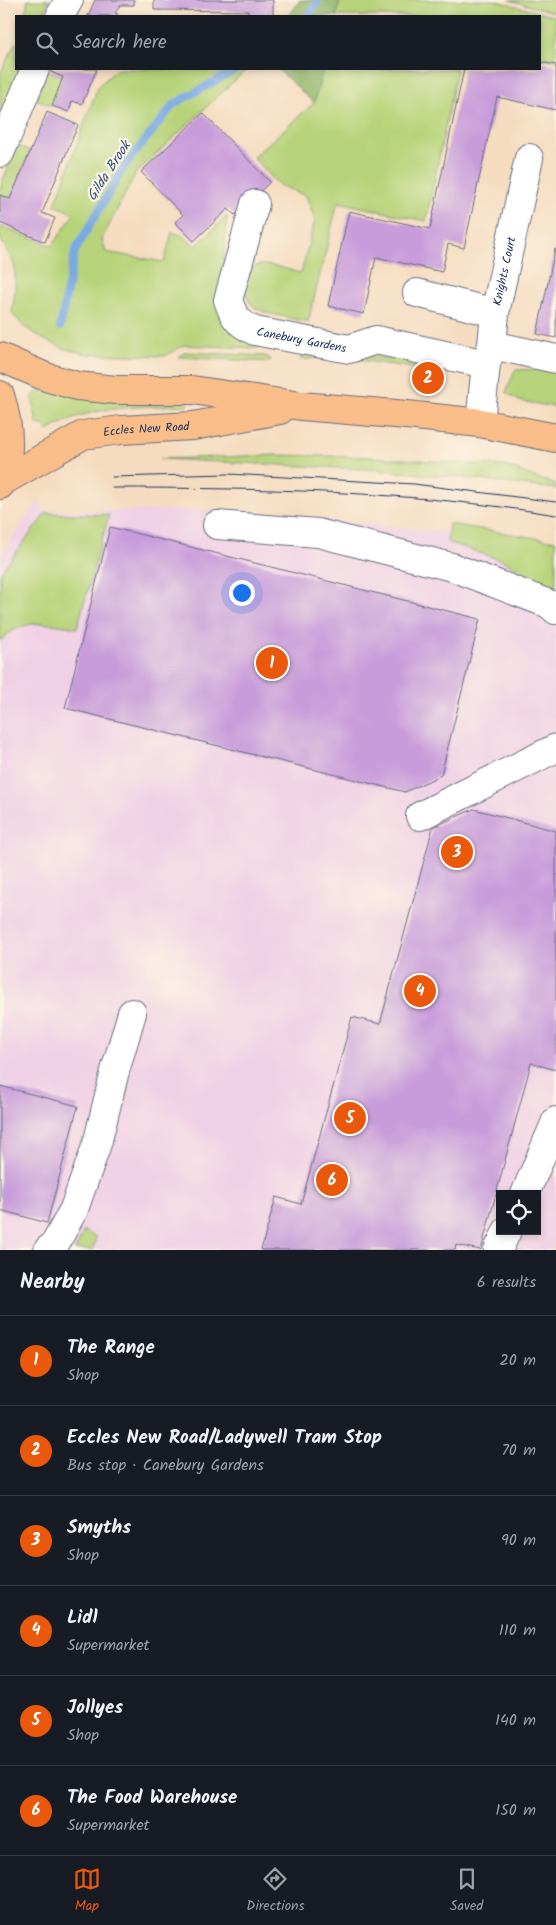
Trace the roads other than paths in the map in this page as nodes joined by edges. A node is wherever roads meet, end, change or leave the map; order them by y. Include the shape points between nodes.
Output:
1 (69, 0) edge
2 (61, 15) edge
3 (34, 70) edge
4 (0, 154) edge
5 (529, 158) dead end
6 (256, 204) dead end
7 (417, 293) dead end
8 (495, 313) junction
9 (489, 354) junction
10 (0, 357) edge
11 (556, 359) edge
12 (0, 395) edge
13 (301, 406) junction
14 (480, 423) junction
15 (556, 438) edge
16 (1, 484) edge
17 (217, 525) dead end
18 (556, 610) edge
19 (556, 748) edge
20 (420, 816) dead end
21 (132, 1013) dead end
22 (556, 1120) edge
23 (527, 1190) edge
24 (505, 1235) edge
25 (48, 1250) edge
26 (498, 1250) edge

1 - 2 street
3 - 4 street
5 - 8 street, Knights Court
6 - 9 street, Canebury Gardens via 228,300 233,315 242,325 348,349 376,340
7 - 8 street, Knights Court
8 - 9 street, Knights Court
9 - 11 street, Canebury Gardens
9 - 14 street, Knights Court
10 - 13 main road, Eccles New Road via 46,377 77,386 116,390 192,390
12 - 16 main road via 8,429 7,458
13 - 14 main road, Eccles New Road
13 - 16 main road, Eccles New Road via 193,426 83,435
14 - 15 main road, Eccles New Road
17 - 18 street via 338,538 452,567 549,604
19 - 20 street
21 - 25 street via 88,1172 74,1209 55,1244
22 - 23 street
24 - 26 street

